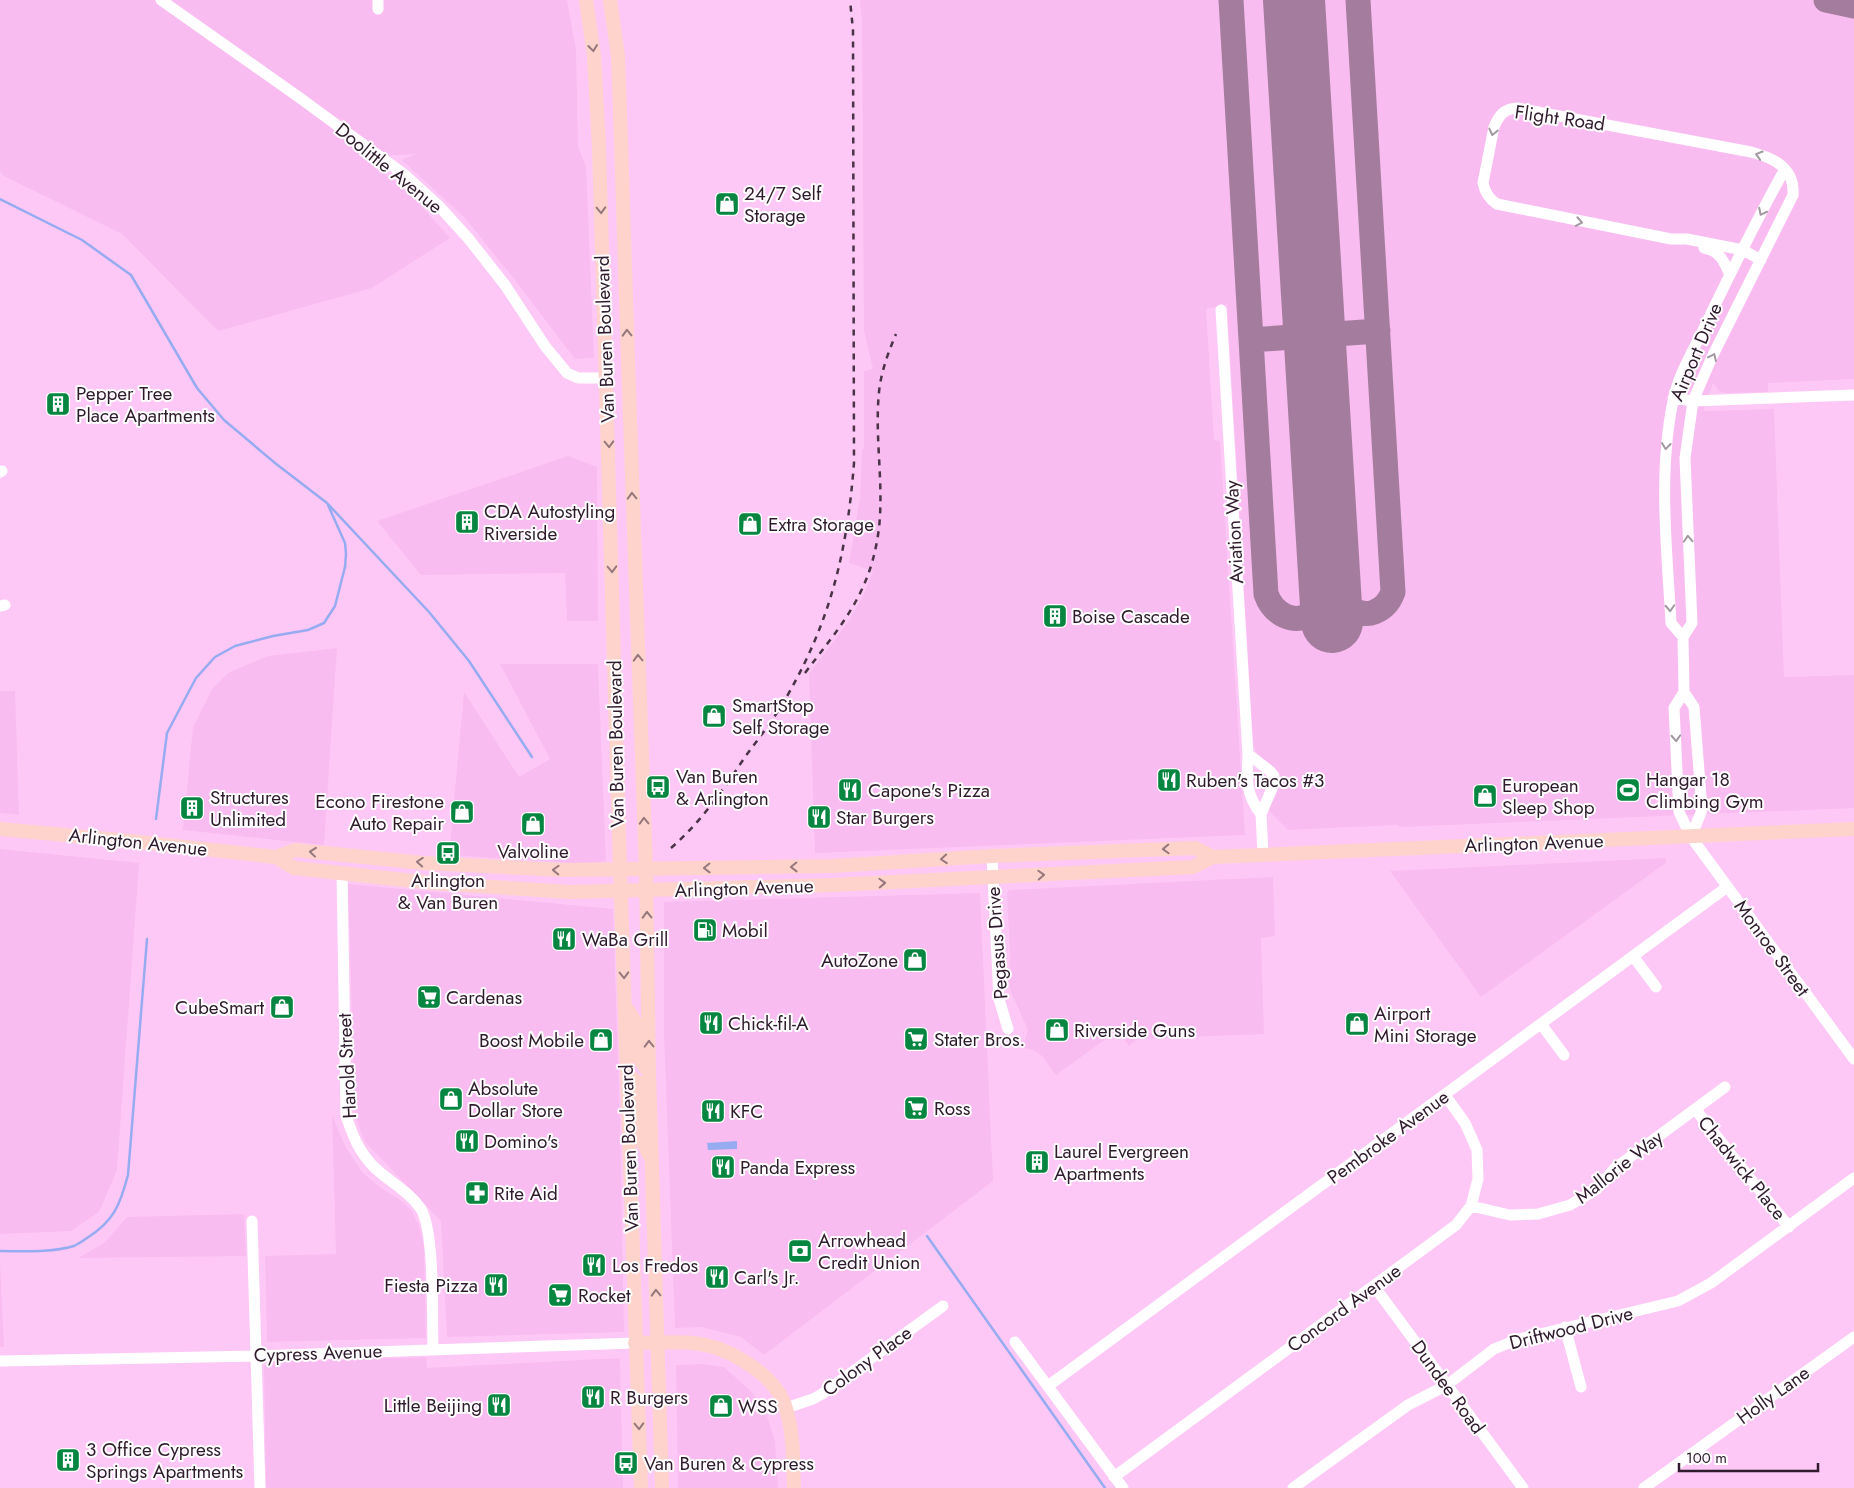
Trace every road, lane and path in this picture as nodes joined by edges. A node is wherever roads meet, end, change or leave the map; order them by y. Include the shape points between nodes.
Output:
1 (161, 0) edge
2 (586, 0) edge
3 (610, 0) edge
4 (1786, 169) junction
5 (1671, 239) junction
6 (1743, 250) junction
7 (1761, 260) junction
8 (1730, 275) junction
9 (1221, 310) dead end
10 (607, 378) junction
11 (1854, 395) edge
12 (1673, 398) junction
13 (1692, 401) junction
14 (1682, 637) junction
15 (1684, 692) junction
16 (1248, 754) junction
17 (1261, 814) junction
18 (1854, 828) edge
19 (0, 829) edge
20 (1691, 836) junction
21 (1263, 855) junction
22 (992, 856) junction
23 (276, 857) junction
24 (1213, 857) junction
25 (398, 861) junction
26 (646, 869) junction
27 (620, 870) junction
28 (342, 872) junction
29 (993, 878) junction
30 (1727, 887) junction
31 (646, 891) junction
32 (621, 892) junction
33 (1633, 956) junction
34 (1656, 987) dead end
35 (625, 1005) junction
36 (1541, 1024) junction
37 (1008, 1029) dead end
38 (1564, 1055) dead end
39 (1854, 1059) edge
40 (649, 1073) junction
41 (627, 1074) junction
42 (1725, 1087) dead end
43 (1445, 1095) junction
44 (1695, 1109) junction
45 (652, 1163) junction
46 (1854, 1178) edge
47 (1471, 1206) junction
48 (252, 1221) dead end
49 (1789, 1227) junction
50 (1374, 1286) junction
51 (943, 1306) dead end
52 (1565, 1327) junction
53 (1854, 1337) edge
54 (658, 1342) junction
55 (1015, 1342) dead end
56 (635, 1343) junction
57 (433, 1350) junction
58 (256, 1356) junction
59 (0, 1361) edge
60 (1447, 1385) junction
61 (1048, 1386) junction
62 (1581, 1387) dead end
63 (786, 1408) junction
64 (1114, 1477) junction
65 (260, 1488) edge
66 (641, 1488) edge
67 (662, 1488) edge
68 (794, 1488) edge
69 (1122, 1488) edge
70 (1293, 1488) edge
71 (1523, 1488) edge
72 (1644, 1488) edge

1 - 10 street, Doolittle Avenue via 405,175 468,238 567,372 578,378
2 -> 10 main road, Van Buren Boulevard via 594,56
26 -> 3 main road, Van Buren Boulevard via 618,56
4 -> 5 street, Flight Road via 1774,160 1751,152 1526,109 1511,108 1501,114 1494,127 1483,183 1492,201 1502,206
4 -> 6 street, Airport Drive
4 - 7 street, Airport Drive via 1794,185 1793,195
5 - 6 street, Flight Road
5 - 8 street via 1718,253
6 - 7 street, Flight Road
6 - 8 street, Airport Drive
13 -> 7 street, Airport Drive
8 - 12 street, Airport Drive
9 - 16 street, Aviation Way
10 -> 27 main road, Van Buren Boulevard
11 - 13 street
12 - 13 street
12 -> 14 street, Airport Drive via 1665,457 1665,504 1671,623
14 -> 13 street, Airport Drive via 1692,623 1685,458
14 - 15 street, Airport Drive
15 - 20 street, Airport Drive via 1694,707 1702,810
15 -> 20 street, Airport Drive via 1674,708 1679,812
16 - 17 street, Aviation Way via 1248,790
16 - 17 street, Aviation Way via 1274,776 1274,784
17 - 21 street, Aviation Way
18 - 20 main road, Arlington Avenue
19 - 23 main road, Arlington Avenue
20 - 21 main road, Arlington Avenue
20 - 30 street, Monroe Street
21 - 24 main road, Arlington Avenue
24 -> 22 main road, Arlington Avenue via 1195,848
22 -> 26 main road, Arlington Avenue via 833,866
22 - 29 street, Pegasus Drive
25 -> 23 main road, Arlington Avenue via 295,850
23 - 28 main road, Arlington Avenue via 294,868
29 -> 24 main road, Arlington Avenue via 1193,867
27 -> 25 main road, Arlington Avenue
25 - 28 main road via 346,862
26 - 27 main road, Arlington Avenue
26 - 31 main road, Van Buren Boulevard
27 - 32 main road, Van Buren Boulevard
28 - 32 main road, Arlington Avenue via 546,891
28 - 57 street, Harold Street via 346,1116 356,1146 374,1167 404,1190 422,1210 430,1236
31 -> 29 main road, Arlington Avenue
29 - 37 street, Pegasus Drive via 999,999
30 - 33 street, Pembroke Avenue
30 - 39 street, Monroe Street
31 - 32 main road, Arlington Avenue
40 -> 31 main road, Van Buren Boulevard
32 -> 35 main road, Van Buren Boulevard
33 - 34 street
33 - 36 street, Pembroke Avenue
35 - 40 main road via 637,1026 638,1056
35 - 41 main road, Van Buren Boulevard
36 - 38 street
36 - 43 street, Pembroke Avenue
40 - 45 main road, Van Buren Boulevard
41 - 45 main road via 639,1087 641,1137
41 - 56 main road, Van Buren Boulevard
42 - 44 street, Mallorie Way
43 - 47 street, Concord Avenue via 1465,1123 1477,1150 1478,1180
43 - 61 street, Pembroke Avenue
44 - 47 street, Mallorie Way via 1614,1169 1597,1189 1570,1205 1538,1214 1510,1215
44 - 49 street, Chadwick Place
54 -> 45 main road, Van Buren Boulevard
46 - 49 street, Driftwood Drive
47 - 50 street, Concord Avenue via 1456,1225
48 - 58 street
49 - 52 street, Driftwood Drive via 1711,1284 1678,1301
50 - 60 street, Dundee Road
50 - 64 street, Concord Avenue
51 - 63 street, Colony Place via 822,1394
52 - 60 street, Driftwood Drive via 1494,1349
52 - 62 street
53 - 72 street, Holly Lane
54 - 56 main road
54 - 63 main road via 706,1343 741,1357 780,1392
54 - 67 main road, Van Buren Boulevard
55 - 61 street
56 - 57 street, Cypress Avenue
56 -> 66 main road, Van Buren Boulevard
57 - 58 street, Cypress Avenue
58 - 59 street, Cypress Avenue
58 - 65 street
60 - 70 street, Driftwood Drive via 1408,1405
60 - 71 street, Dundee Road
61 - 64 street
63 - 68 main road via 792,1440
64 - 69 street

